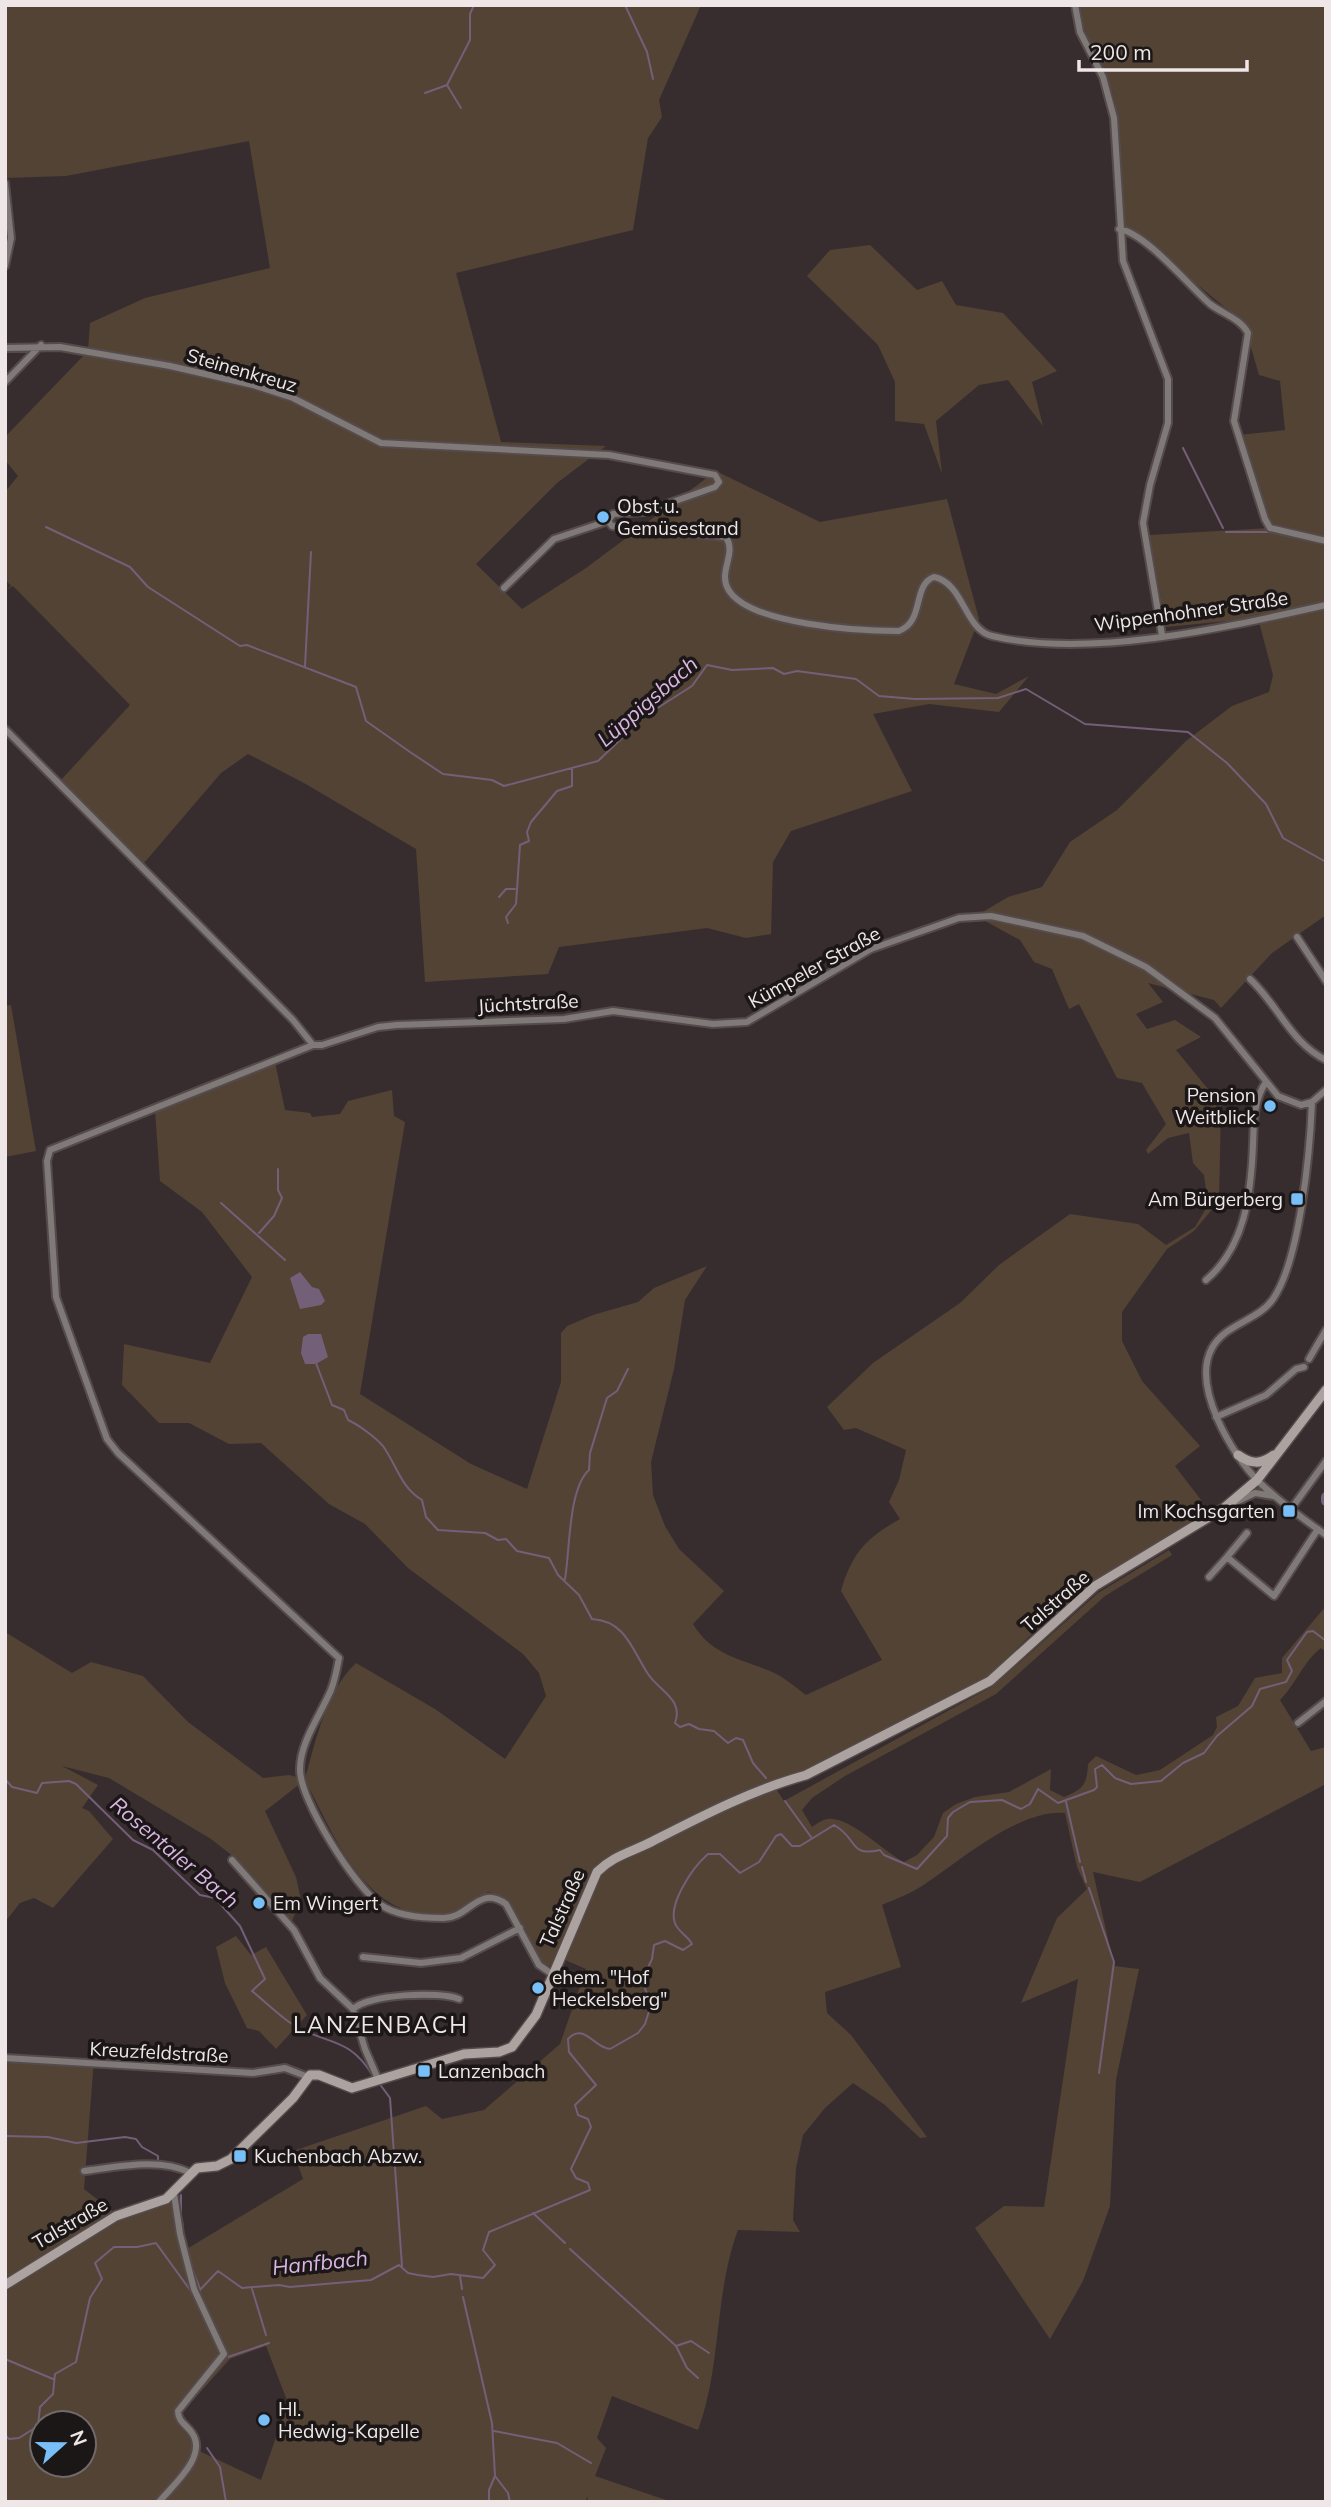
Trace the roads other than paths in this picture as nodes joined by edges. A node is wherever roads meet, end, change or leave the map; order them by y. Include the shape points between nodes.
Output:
1 (1075, 5) edge
2 (5, 183) edge
3 (6, 202) edge
4 (1119, 229) junction
5 (5, 266) edge
6 (41, 345) junction
7 (5, 348) edge
8 (5, 382) edge
9 (608, 521) junction
10 (1326, 541) edge
11 (504, 588) dead end
12 (1326, 605) edge
13 (1163, 635) junction
14 (5, 729) edge
15 (1297, 937) dead end
16 (1250, 979) dead end
17 (1326, 981) edge
18 (747, 1022) joint
19 (313, 1045) junction
20 (1326, 1060) edge
21 (1266, 1083) junction
22 (1326, 1090) edge
23 (1273, 1091) junction
24 (1258, 1099) junction
25 (1312, 1102) junction
26 (1301, 1105) junction
27 (1309, 1122) junction
28 (1206, 1280) dead end
29 (1326, 1330) edge
30 (1309, 1359) dead end
31 (1304, 1367) dead end
32 (1326, 1390) edge
33 (1216, 1417) junction
34 (1280, 1450) junction
35 (1238, 1455) junction
36 (1326, 1461) edge
37 (1257, 1480) junction
38 (1278, 1498) junction
39 (1224, 1508) junction
40 (1291, 1509) junction
41 (1318, 1529) junction
42 (1248, 1532) dead end
43 (1326, 1535) edge
44 (1227, 1557) junction
45 (1209, 1577) dead end
46 (1326, 1701) edge
47 (1298, 1723) dead end
48 (232, 1860) dead end
49 (520, 1928) junction
50 (363, 1957) dead end
51 (552, 1974) junction
52 (459, 2000) dead end
53 (353, 2009) junction
54 (5, 2058) edge
55 (308, 2077) junction
56 (378, 2079) junction
57 (84, 2171) dead end
58 (191, 2173) junction
59 (174, 2194) junction
60 (5, 2285) edge
61 (159, 2502) edge

1 - 4 street via 1080,32 1102,77 1114,118
2 - 3 street
3 - 5 street via 11,238
4 - 10 street via 1130,231 1182,273 1214,307 1244,326 1248,333 1234,421 1265,519 1270,528
4 - 13 street via 1123,261 1168,379 1168,423 1143,523
6 - 7 street, Steinenkreuz
6 - 8 street
6 - 9 street, Steinenkreuz via 253,385 293,398 381,443 609,455 719,480 717,486 644,512 613,514
9 - 11 street via 554,539
9 - 13 street, Wippenhohner Straße via 612,526 642,530 724,536 730,544 724,572 731,593 790,622 899,631 914,620 925,584 934,577 950,586 979,629 991,636 1068,643
12 - 13 street, Wippenhohner Straße
14 - 19 street
15 - 17 street
16 - 20 street via 1301,1045
18 - 19 street, Jüchtstraße via 713,1024 613,1011 564,1019 378,1027
18 - 21 street, Kümpeler Straße via 871,949 959,918 990,916 1083,936 1146,967 1215,1018
19 - 49 street, Jüchtstraße via 50,1150 47,1161 57,1297 107,1439 339,1658 300,1768 310,1807 361,1885 383,1907 420,1917 448,1919 492,1897 506,1904
21 - 23 street, Kümpeler Straße
21 - 24 street
22 - 25 street
23 - 24 street
23 - 26 street, Kümpeler Straße
24 - 28 street via 1244,1220 1225,1260
25 - 26 street
25 - 27 street
26 - 27 street
27 - 33 street via 1292,1258 1273,1299 1229,1327 1212,1349 1206,1371
29 - 30 street
31 - 33 street via 1266,1395
32 - 34 main road, Talstraße
33 - 35 street
34 - 35 main road via 1258,1463
34 - 37 main road, Talstraße
35 - 37 street
36 - 40 street
37 - 38 street
37 - 39 main road, Talstraße
38 - 39 street via 1255,1493
38 - 40 street
39 - 51 main road, Talstraße via 1095,1587 990,1681 806,1776 699,1816 650,1843 610,1858 597,1872
40 - 41 street
41 - 43 street
41 - 44 street via 1275,1596
42 - 44 street
44 - 45 street
46 - 47 street
48 - 53 street via 294,1930 320,1978
49 - 50 street via 461,1958 421,1963
49 - 51 street via 539,1965
51 - 56 main road, Talstraße via 536,2015 512,2047 464,2054
52 - 53 street via 446,1994 415,1996 369,2001
53 - 56 street
54 - 55 street, Kreuzfeldstraße via 253,2073 285,2068
55 - 56 main road, Talstraße via 319,2075 352,2088
55 - 58 main road via 231,2159
57 - 58 street via 139,2164
58 - 59 main road
59 - 60 main road, Talstraße via 116,2216
59 - 61 street via 194,2289 224,2354 178,2411 197,2449

